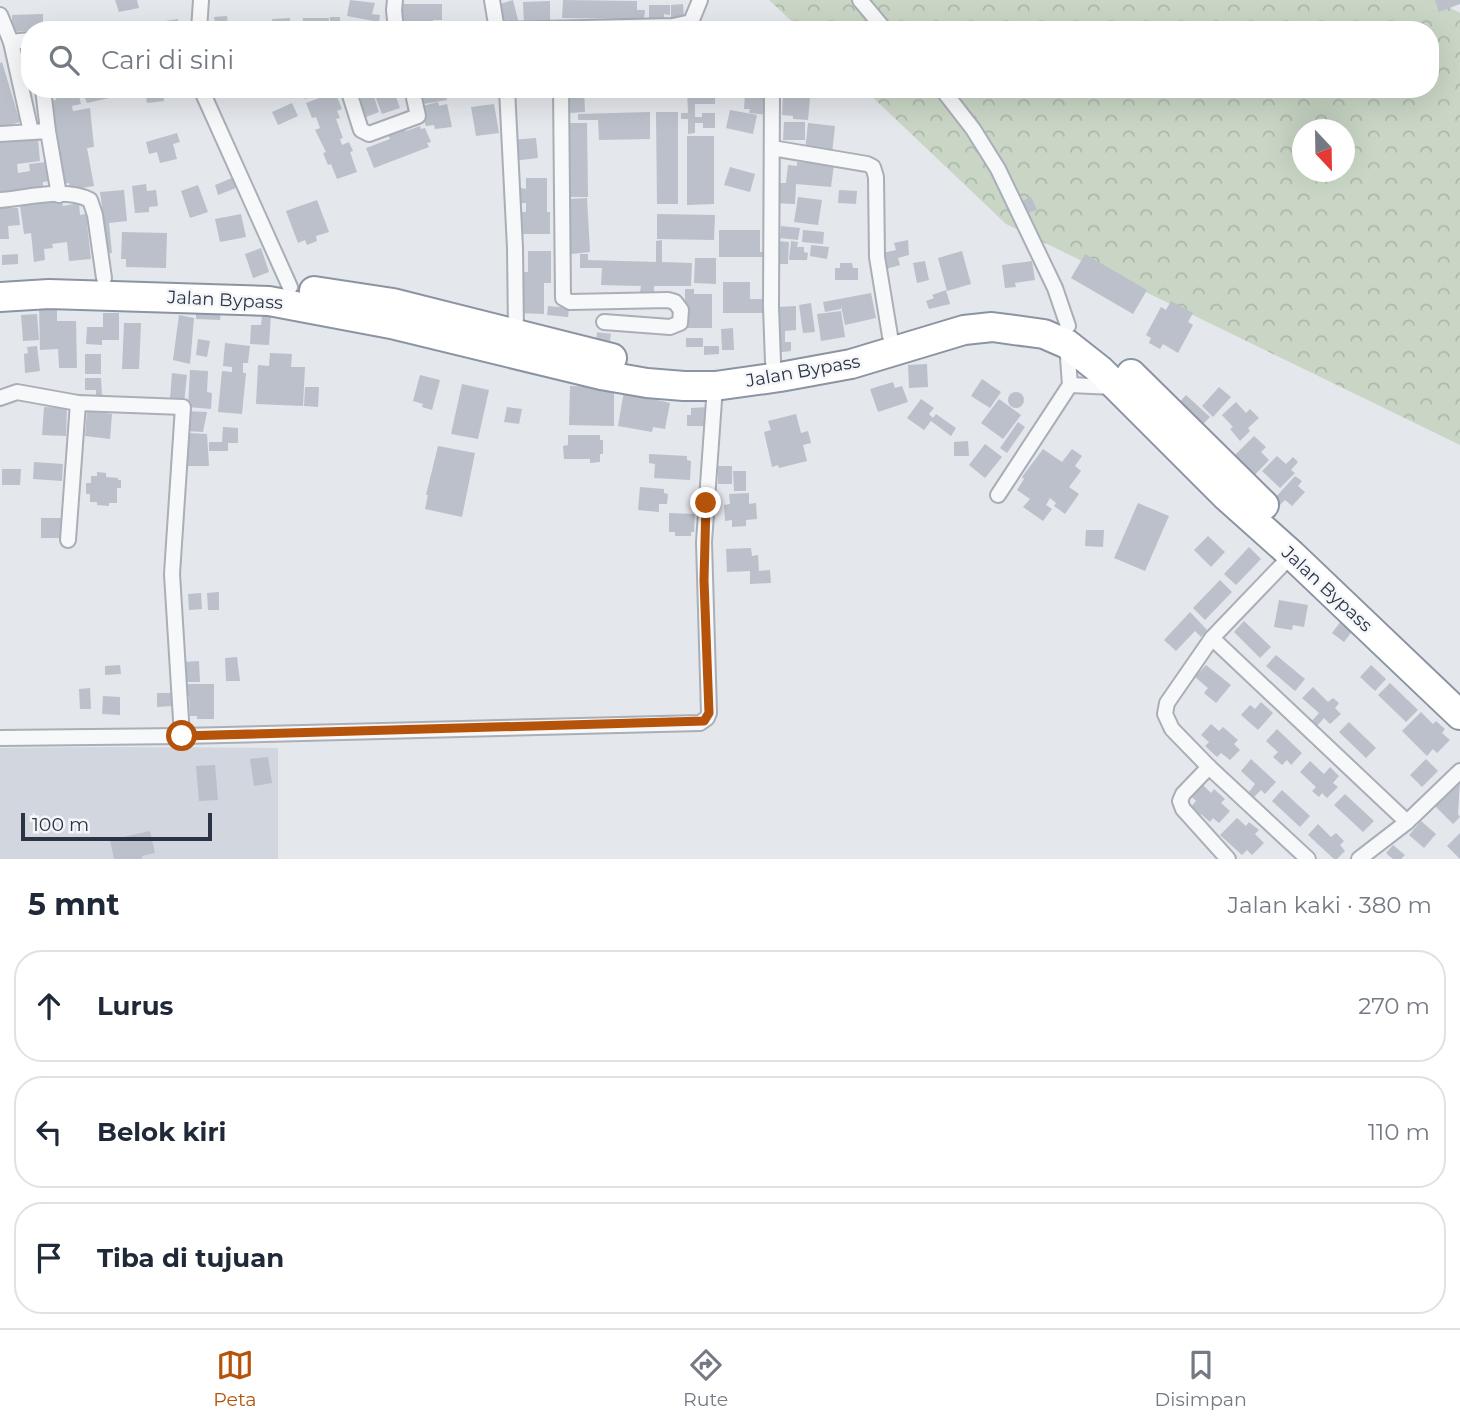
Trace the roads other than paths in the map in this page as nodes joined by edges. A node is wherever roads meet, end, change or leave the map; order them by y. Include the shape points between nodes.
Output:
1 (201, 0) edge
2 (395, 0) edge
3 (492, 0) edge
4 (700, 0) edge
5 (860, 0) edge
6 (0, 15) edge
7 (200, 21) edge
8 (395, 21) edge
9 (496, 21) edge
10 (690, 21) edge
11 (878, 21) edge
12 (21, 41) edge
13 (11, 42) junction
14 (21, 87) edge
15 (23, 98) edge
16 (44, 98) edge
17 (205, 98) edge
18 (351, 98) edge
19 (414, 98) edge
20 (507, 98) edge
21 (561, 98) edge
22 (772, 98) edge
23 (949, 98) edge
24 (48, 131) junction
25 (31, 132) junction
26 (0, 134) edge
27 (772, 148) junction
28 (59, 195) junction
29 (0, 200) edge
30 (104, 278) junction
31 (0, 281) edge
32 (49, 286) junction
33 (290, 287) junction
34 (0, 297) edge
35 (606, 302) junction
36 (516, 332) junction
37 (1067, 335) junction
38 (890, 336) junction
39 (603, 346) junction
40 (773, 362) junction
41 (1070, 385) junction
42 (715, 386) junction
43 (1118, 387) junction
44 (0, 398) edge
45 (78, 403) junction
46 (1232, 489) junction
47 (998, 495) dead end
48 (68, 540) dead end
49 (1287, 560) junction
50 (1212, 638) junction
51 (1460, 689) edge
52 (1460, 715) edge
53 (182, 736) junction
54 (0, 738) edge
55 (1209, 767) junction
56 (1460, 771) edge
57 (1407, 822) junction
58 (1228, 859) edge
59 (1308, 859) edge
60 (1359, 859) edge

1 - 7 street
2 - 8 street
3 - 9 street
4 - 10 street
5 - 11 street
6 - 13 street
12 - 13 street
13 - 14 street
15 - 25 street
16 - 24 street
17 - 33 street
18 - 19 street via 361,130 369,134 418,116
20 - 36 street
21 - 35 street via 561,294 570,302
22 - 27 street
23 - 37 street via 998,169 1055,288
24 - 25 street
24 - 28 street
25 - 26 street
27 - 38 street via 873,167 877,257
27 - 40 street
28 - 29 street
28 - 30 street via 90,200
30 - 32 highway, Jalan Bypass
30 - 33 highway, Jalan Bypass
31 - 32 highway, Jalan Bypass
32 - 34 highway, Jalan Bypass
32 - 39 highway, Jalan Bypass via 288,303 391,324
33 - 36 highway, Jalan Bypass via 393,303
35 - 39 street
35 - 39 street via 668,300 681,310 680,323
36 - 39 highway, Jalan Bypass
37 - 38 highway, Jalan Bypass via 1052,319 978,313
37 - 41 street
37 - 42 highway, Jalan Bypass via 992,327 964,330 851,364
37 - 43 highway, Jalan Bypass
37 - 46 highway, Jalan Bypass via 1084,335 1136,378
38 - 40 highway, Jalan Bypass
39 - 40 highway, Jalan Bypass via 680,368
39 - 42 highway, Jalan Bypass via 647,383
41 - 43 street
41 - 47 street
42 - 53 street via 704,542 709,713 704,721
43 - 46 highway, Jalan Bypass
44 - 45 street via 17,392
45 - 48 street
45 - 53 street via 183,407 172,574
46 - 49 highway, Jalan Bypass
46 - 51 highway, Jalan Bypass
49 - 50 street
49 - 52 highway, Jalan Bypass
50 - 55 street via 1167,703 1166,714 1172,729
50 - 57 street
53 - 54 street
55 - 58 street via 1180,801
55 - 59 street
56 - 57 street
57 - 60 street

